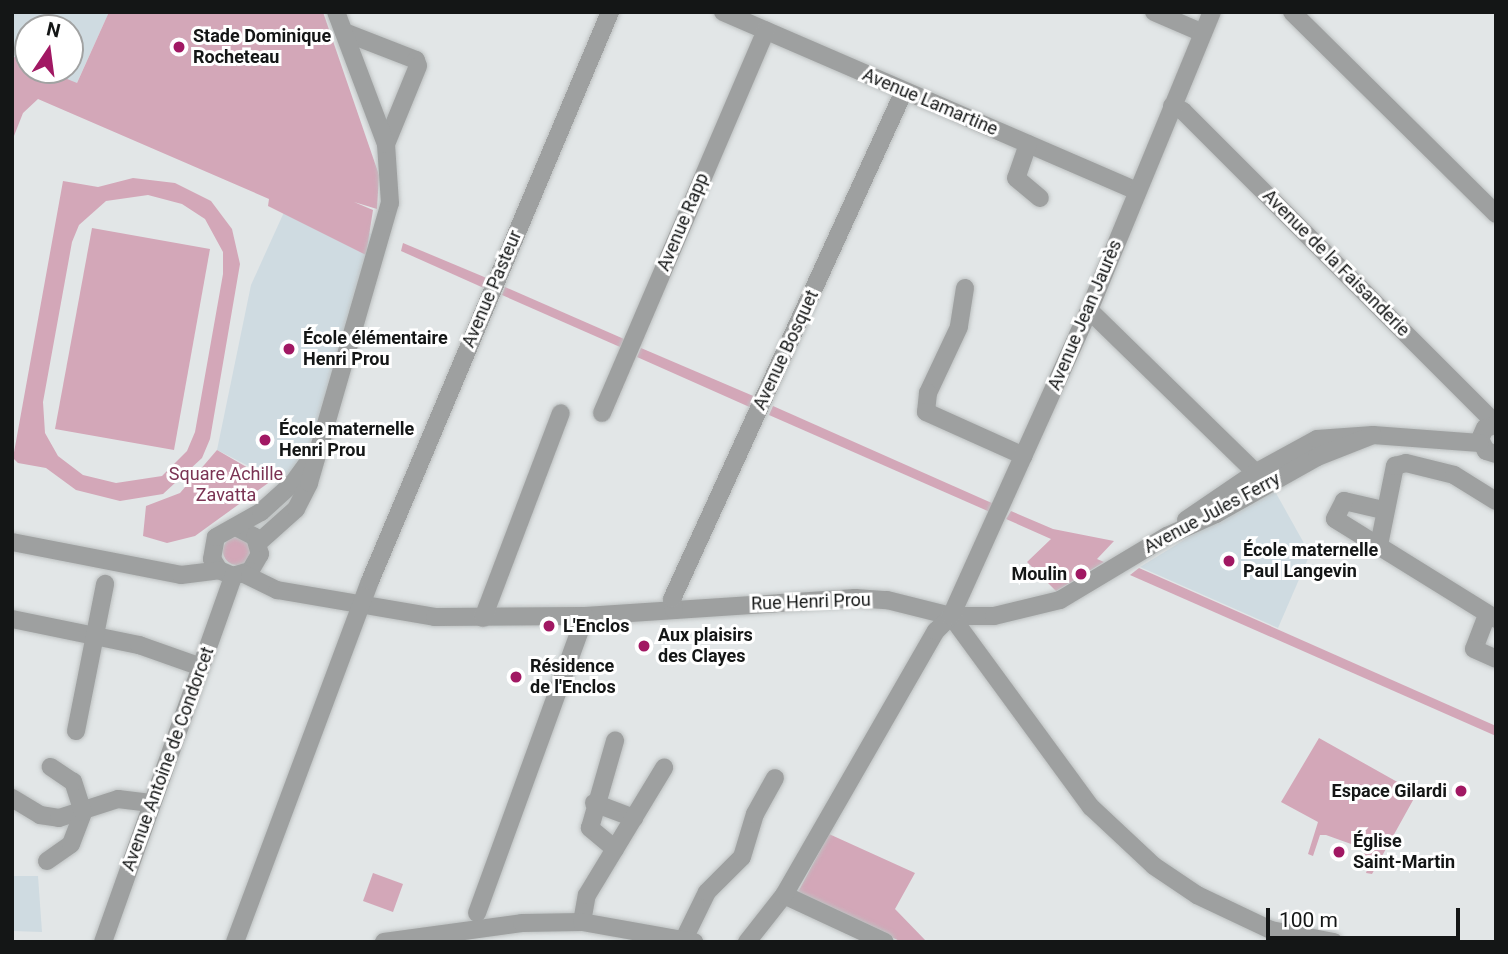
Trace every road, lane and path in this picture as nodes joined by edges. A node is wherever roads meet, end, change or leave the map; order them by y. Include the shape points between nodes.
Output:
1 (336, 12) edge
2 (610, 12) edge
3 (723, 12) edge
4 (1154, 12) edge
5 (1212, 12) edge
6 (1292, 12) edge
7 (766, 31) junction
8 (344, 32) junction
9 (1203, 33) junction
10 (904, 91) junction
11 (1172, 106) junction
12 (386, 144) junction
13 (1028, 144) junction
14 (1137, 191) junction
15 (1040, 198) dead end
16 (1496, 214) edge
17 (965, 288) dead end
18 (1088, 310) junction
19 (561, 413) dead end
20 (602, 413) dead end
21 (1496, 424) edge
22 (321, 439) junction
23 (1491, 452) edge
24 (1024, 456) junction
25 (1261, 478) junction
26 (1496, 500) edge
27 (1384, 510) junction
28 (238, 527) junction
29 (12, 535) edge
30 (12, 542) edge
31 (1379, 545) junction
32 (258, 551) junction
33 (211, 552) junction
34 (83, 553) junction
35 (160, 569) junction
36 (232, 574) junction
37 (105, 584) dead end
38 (277, 590) junction
39 (362, 606) junction
40 (674, 610) junction
41 (585, 616) junction
42 (951, 616) junction
43 (1491, 617) edge
44 (483, 618) junction
45 (12, 619) edge
46 (95, 635) junction
47 (1496, 659) edge
48 (201, 667) junction
49 (76, 731) dead end
50 (615, 741) dead end
51 (51, 767) dead end
52 (664, 768) dead end
53 (775, 778) dead end
54 (12, 798) edge
55 (151, 803) junction
56 (594, 803) junction
57 (83, 813) junction
58 (634, 818) junction
59 (615, 849) junction
60 (47, 861) dead end
61 (784, 895) junction
62 (477, 914) dead end
63 (582, 922) junction
64 (522, 923) junction
65 (393, 941) edge
66 (689, 941) edge
67 (103, 942) edge
68 (235, 942) edge
69 (523, 942) edge
70 (747, 942) edge
71 (886, 942) edge
72 (1334, 942) edge

1 - 8 street
2 - 39 street, Avenue Pasteur
3 - 7 street, Avenue Lamartine
4 - 9 street
5 - 9 street, Avenue Jean Jaurès
6 - 16 street
7 - 10 street, Avenue Lamartine
7 - 20 street, Avenue Rapp
8 - 12 street
8 - 12 street via 416,60 418,65
9 - 11 street, Avenue Jean Jaurès
10 - 13 street, Avenue Lamartine
10 - 40 street, Avenue Bosquet via 678,587
11 - 14 street, Avenue Jean Jaurès
11 - 21 street, Avenue de la Faisanderie via 1183,111
12 - 22 street via 390,175 385,230
13 - 14 street, Avenue Lamartine
13 - 15 street via 1016,178
14 - 18 street, Avenue Jean Jaurès
17 - 24 street via 960,327 928,393 926,412
18 - 24 street, Avenue Jean Jaurès
18 - 25 street
19 - 44 street
21 - 23 street via 1483,431
22 - 28 street via 293,483
22 - 32 street via 302,501
23 - 25 street, Avenue Jules Ferry via 1373,435 1317,439
24 - 42 street, Avenue Jean Jaurès
25 - 42 street, Avenue Jules Ferry via 1043,608 994,617
26 - 27 street via 1454,475 1406,463 1390,473
27 - 31 street
27 - 31 street via 1352,500 1344,501 1336,512 1335,519
28 - 32 street via 250,533
28 - 33 street via 216,537
29 - 34 street
30 - 34 street
31 - 43 street
32 - 36 street
32 - 38 street
33 - 35 street via 194,563
33 - 36 street
34 - 35 street
35 - 36 street via 181,575
36 - 38 street, Rue Henri Prou
36 - 48 street, Avenue Antoine de Condorcet
37 - 46 street
38 - 39 street, Rue Henri Prou
39 - 44 street, Rue Henri Prou via 412,615
39 - 68 street, Avenue Pasteur
40 - 41 street, Rue Henri Prou
40 - 42 street, Rue Henri Prou via 855,598 887,600
41 - 44 street, Rue Henri Prou
41 - 62 street
42 - 61 street, Avenue Jean Jaurès via 936,631
42 - 72 street via 1091,807 1154,866 1196,895 1271,930
43 - 47 street via 1475,649
45 - 46 street
46 - 48 street
46 - 49 street
48 - 55 street, Avenue Antoine de Condorcet
50 - 56 street
51 - 57 street via 73,782
52 - 58 street
53 - 66 street via 755,814 742,857 707,892
54 - 57 street via 40,815 59,818
55 - 57 street via 118,799
55 - 67 street, Avenue Antoine de Condorcet
56 - 58 street
56 - 59 street via 590,828
57 - 60 street via 71,844
58 - 59 street
59 - 63 street via 587,895
61 - 70 street, Avenue Jean Jaurès
61 - 71 street
63 - 64 street
63 - 66 street
64 - 65 street
64 - 69 street

